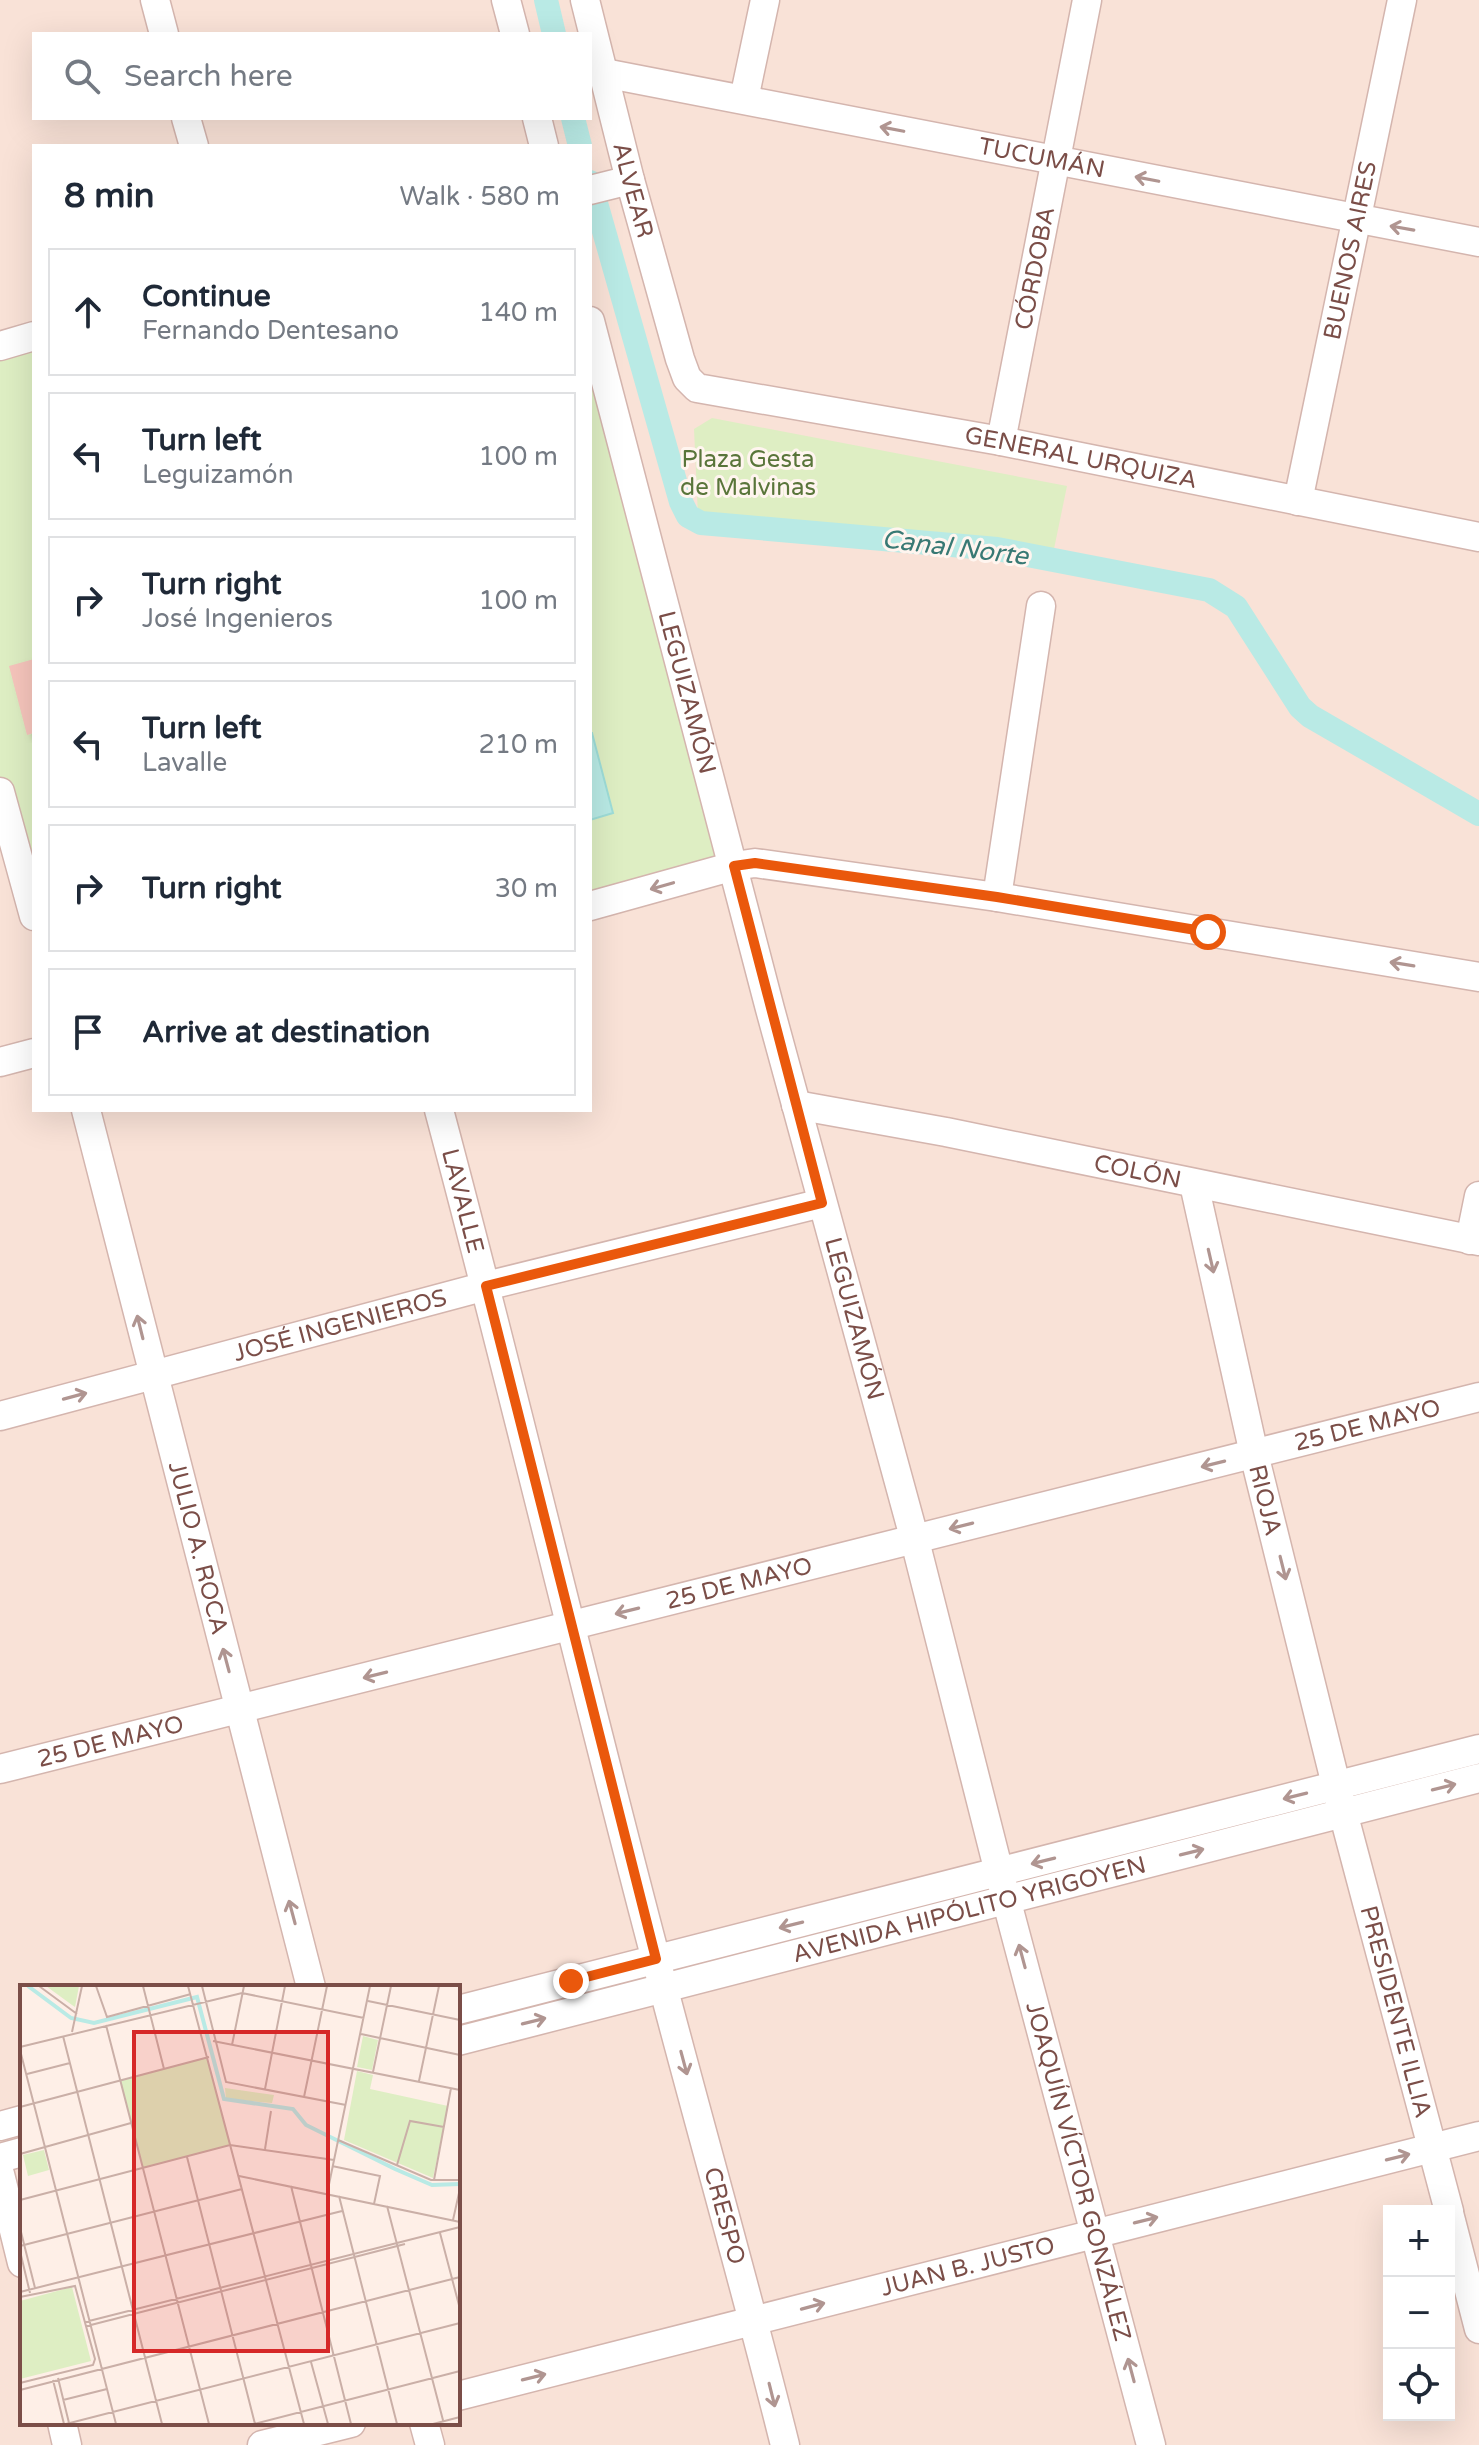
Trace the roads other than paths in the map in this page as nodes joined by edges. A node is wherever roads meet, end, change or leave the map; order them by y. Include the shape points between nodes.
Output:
1 (155, 0) edge
2 (506, 0) edge
3 (585, 0) edge
4 (765, 0) edge
5 (1087, 0) edge
6 (1402, 0) edge
7 (163, 32) edge
8 (514, 32) edge
9 (604, 73) junction
10 (744, 99) junction
11 (187, 120) edge
12 (538, 120) edge
13 (193, 144) edge
14 (544, 144) edge
15 (1055, 161) junction
16 (630, 180) junction
17 (592, 190) edge
18 (1357, 219) junction
19 (1479, 242) edge
20 (592, 329) edge
21 (32, 337) edge
22 (0, 346) edge
23 (687, 378) joint
24 (1001, 441) junction
25 (1298, 501) junction
26 (1479, 537) edge
27 (1041, 606) dead end
28 (0, 792) edge
29 (734, 866) junction
30 (997, 897) junction
31 (592, 905) edge
32 (32, 909) edge
33 (1479, 977) edge
34 (32, 1054) edge
35 (0, 1062) edge
36 (796, 1105) junction
37 (86, 1112) edge
38 (440, 1112) edge
39 (1194, 1184) junction
40 (1479, 1196) edge
41 (822, 1203) junction
42 (1474, 1240) edge
43 (486, 1286) junction
44 (152, 1376) junction
45 (1479, 1397) edge
46 (0, 1416) edge
47 (1254, 1454) junction
48 (914, 1537) junction
49 (571, 1625) junction
50 (239, 1709) junction
51 (1479, 1749) edge
52 (0, 1769) edge
53 (1479, 1778) edge
54 (1340, 1799) junction
55 (999, 1872) junction
56 (1007, 1899) junction
57 (656, 1959) junction
58 (310, 1985) edge
59 (663, 1988) junction
60 (460, 2009) edge
61 (460, 2040) edge
62 (20, 2121) edge
63 (0, 2126) edge
64 (1479, 2136) edge
65 (1432, 2148) junction
66 (20, 2153) edge
67 (0, 2158) edge
68 (0, 2174) edge
69 (1447, 2205) edge
70 (1095, 2233) junction
71 (1455, 2235) edge
72 (20, 2255) edge
73 (754, 2322) junction
74 (1479, 2329) edge
75 (460, 2396) edge
76 (62, 2425) edge
77 (343, 2425) edge
78 (425, 2425) edge
79 (67, 2445) edge
80 (262, 2445) edge
81 (430, 2445) edge
82 (785, 2445) edge
83 (1151, 2445) edge

1 - 7 street
2 - 8 street
3 - 9 street, ALVEAR
4 - 10 street
5 - 15 street, CÓRDOBA
6 - 18 street, BUENOS AIRES
9 - 10 street, TUCUMÁN
9 - 16 street, ALVEAR
15 -> 10 street, TUCUMÁN
11 - 13 street
12 - 14 street
18 -> 15 street, TUCUMÁN
15 - 24 street, CÓRDOBA
16 - 17 street
16 - 23 street, ALVEAR
19 -> 18 street, TUCUMÁN
18 - 25 street, BUENOS AIRES
20 - 29 street, LEGUIZAMÓN
21 - 22 street
23 - 24 street, GENERAL URQUIZA via 697,388
24 - 25 street, GENERAL URQUIZA
25 - 26 street, GENERAL URQUIZA
27 - 30 street
28 - 32 street
29 - 30 street via 755,863
29 -> 31 street
29 - 36 street, LEGUIZAMÓN
33 -> 30 street
34 - 35 street
36 - 39 street, COLÓN
36 - 41 street, LEGUIZAMÓN
44 -> 37 street, JULIO A. ROCA
38 - 43 street, LAVALLE
39 - 42 street, COLÓN
39 -> 47 street, RIOJA
40 - 42 street
41 - 43 street, JOSÉ INGENIEROS
41 - 48 street, LEGUIZAMÓN
43 - 44 street, JOSÉ INGENIEROS
43 - 49 street, LAVALLE
46 -> 44 street, JOSÉ INGENIEROS
50 -> 44 street, JULIO A. ROCA
45 - 47 street, 25 DE MAYO
47 -> 48 street, 25 DE MAYO
47 -> 54 street, RIOJA
48 -> 49 street, 25 DE MAYO
48 - 55 street, LEGUIZAMÓN
49 -> 50 street, 25 DE MAYO
49 - 57 street, LAVALLE
50 - 52 street, 25 DE MAYO
58 -> 50 street, JULIO A. ROCA
51 - 54 street, AVENIDA HIPÓLITO YRIGOYEN
54 -> 53 street, AVENIDA HIPÓLITO YRIGOYEN
54 -> 55 street, AVENIDA HIPÓLITO YRIGOYEN
56 -> 54 street, AVENIDA HIPÓLITO YRIGOYEN
54 - 65 street, PRESIDENTE ILLIA
55 - 56 street, LEGUIZAMÓN
55 -> 57 street, AVENIDA HIPÓLITO YRIGOYEN
56 - 59 street, AVENIDA HIPÓLITO YRIGOYEN
70 -> 56 street, JOAQUÍN VÍCTOR GONZÁLEZ
57 - 59 street, LAVALLE
57 - 60 street, AVENIDA HIPÓLITO YRIGOYEN
61 -> 59 street, AVENIDA HIPÓLITO YRIGOYEN
59 -> 73 street, CRESPO
62 - 63 street
64 - 65 street, JUAN B. JUSTO
65 - 69 street, PRESIDENTE ILLIA
70 -> 65 street, JUAN B. JUSTO
66 - 67 street
68 - 72 street
73 -> 70 street, JUAN B. JUSTO
83 -> 70 street, JOAQUÍN VÍCTOR GONZÁLEZ
71 - 74 street, PRESIDENTE ILLIA
75 -> 73 street, JUAN B. JUSTO
73 -> 82 street, CRESPO
76 - 79 street
77 - 80 street
78 - 81 street

